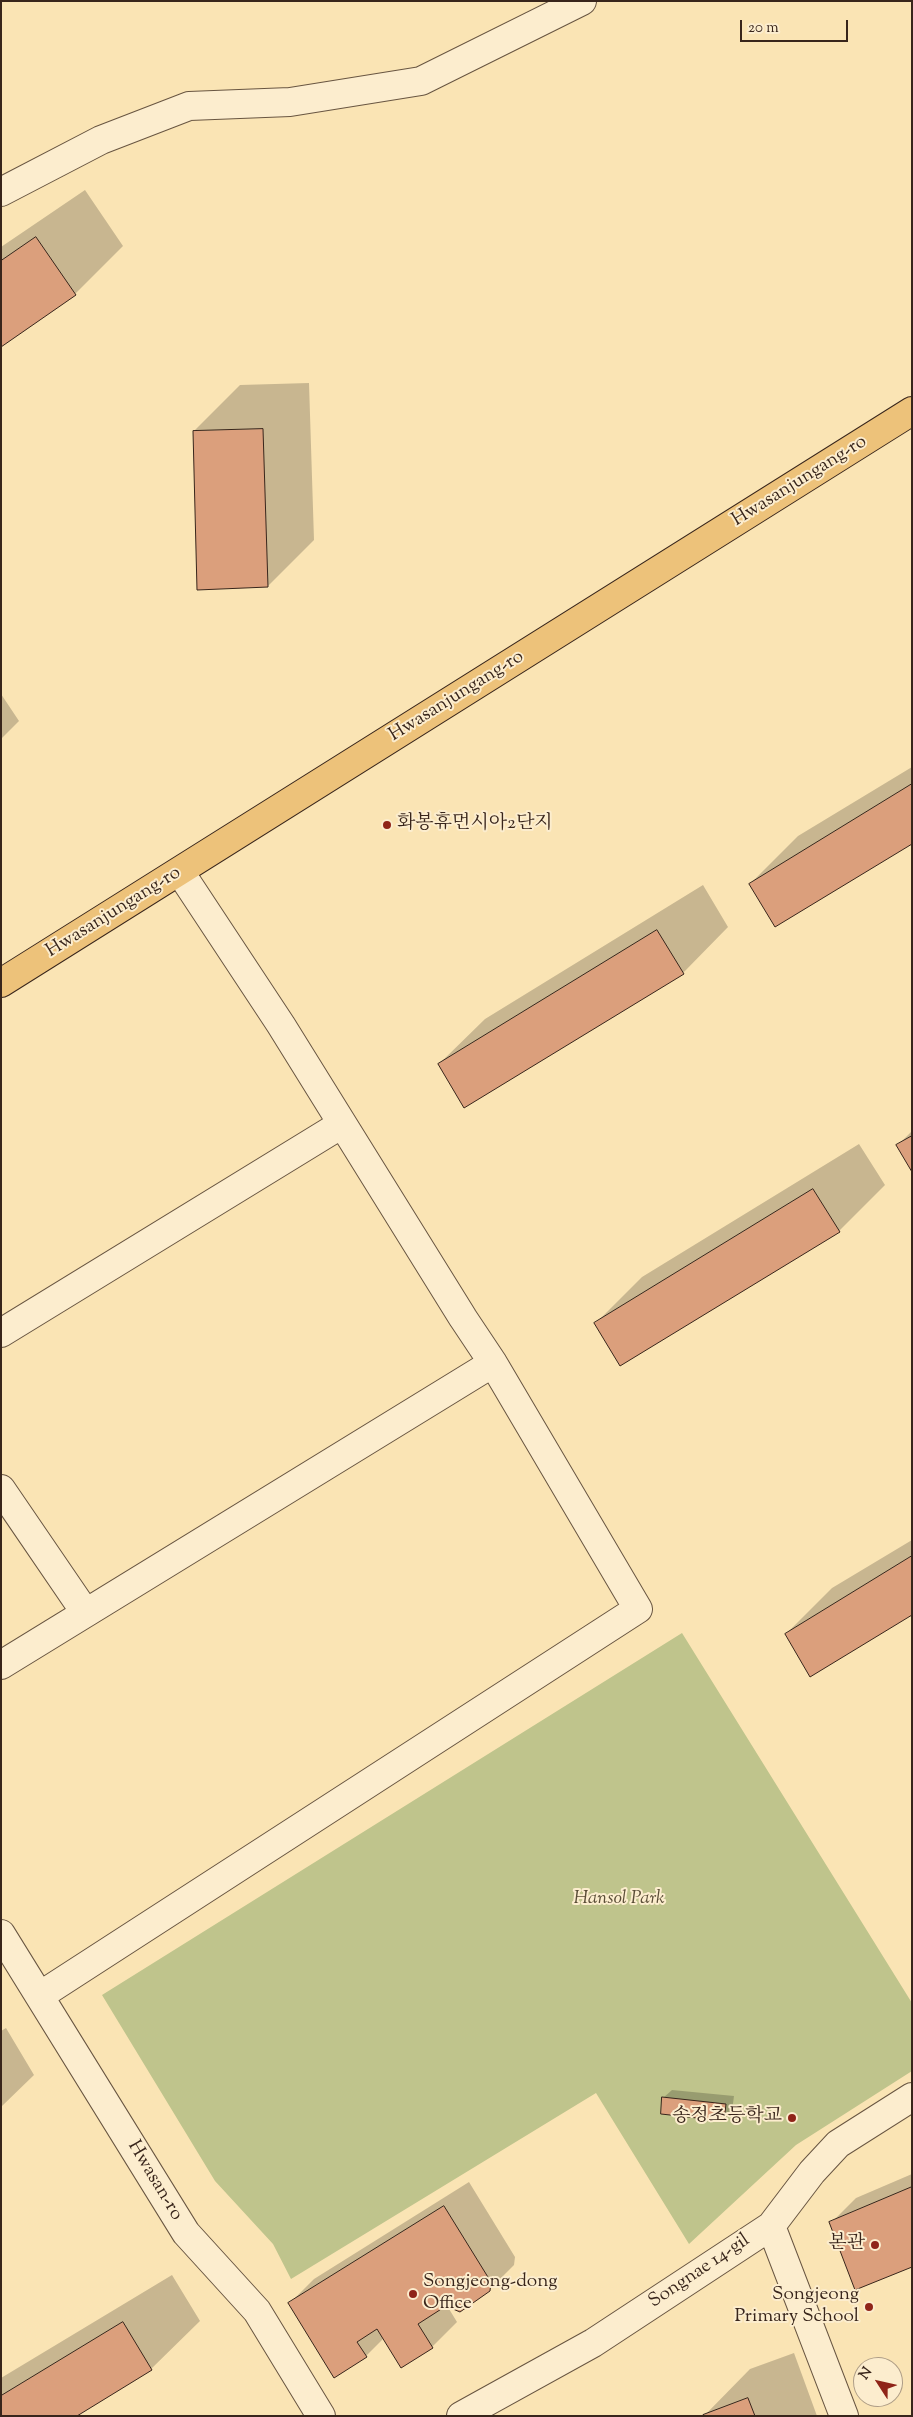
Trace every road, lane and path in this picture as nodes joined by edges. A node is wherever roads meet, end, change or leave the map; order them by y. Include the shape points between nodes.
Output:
1 (582, 1) edge
2 (1, 192) edge
3 (912, 411) edge
4 (180, 872) junction
5 (1, 983) edge
6 (342, 1124) junction
7 (1, 1333) edge
8 (493, 1363) junction
9 (1, 1489) edge
10 (85, 1612) junction
11 (1, 1665) edge
12 (1, 1934) edge
13 (41, 1995) junction
14 (912, 2096) edge
15 (770, 2226) junction
16 (321, 2416) edge
17 (461, 2416) edge
18 (844, 2416) edge

1 - 2 street via 421,81 290,102 189,106 101,140
3 - 4 main road, Hwasanjungang-ro
4 - 5 main road, Hwasanjungang-ro
4 - 6 street
6 - 7 street
6 - 8 street
8 - 10 street
8 - 13 street via 638,1609
9 - 10 street
10 - 11 street
12 - 13 street, Hwasan-ro
13 - 16 street, Hwasan-ro via 186,2233 257,2311
14 - 15 street, Songnae 14-gil via 838,2144
15 - 17 street, Songnae 14-gil via 593,2343
15 - 18 street

